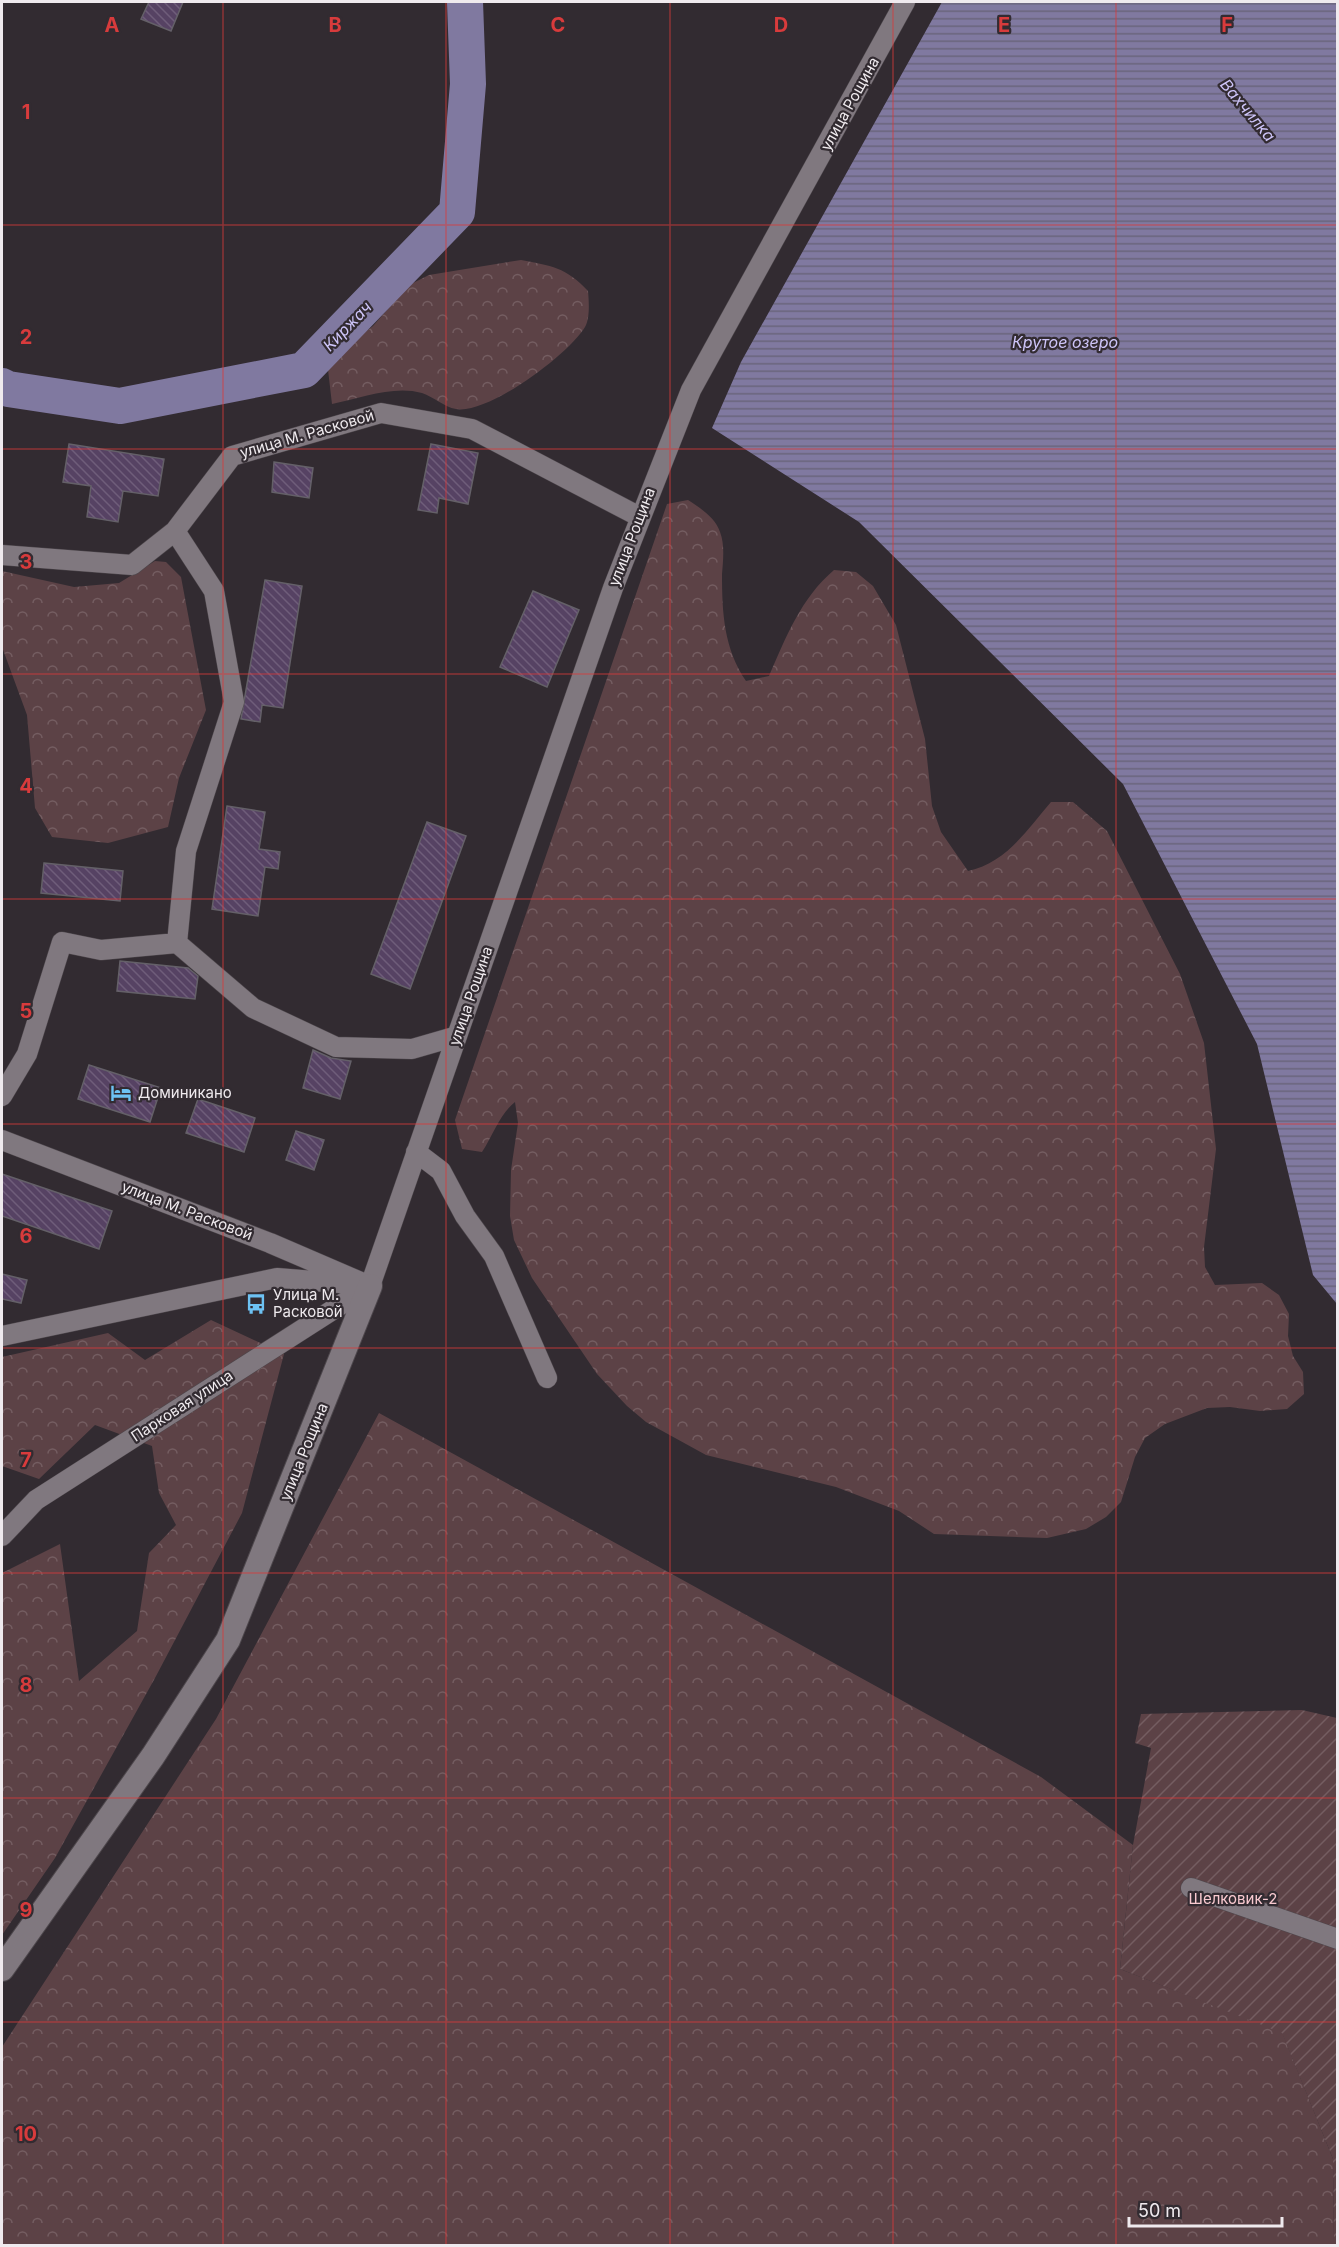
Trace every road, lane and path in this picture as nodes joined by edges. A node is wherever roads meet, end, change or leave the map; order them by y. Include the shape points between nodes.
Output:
1 (905, 2) edge
2 (640, 517) junction
3 (175, 531) junction
4 (2, 555) edge
5 (177, 943) junction
6 (457, 1036) junction
7 (2, 1096) edge
8 (2, 1140) edge
9 (416, 1152) junction
10 (270, 1243) junction
11 (277, 1278) junction
12 (370, 1286) junction
13 (2, 1336) edge
14 (547, 1378) dead end
15 (2, 1536) edge
16 (1191, 1887) dead end
17 (1338, 1939) edge
18 (2, 1969) edge

1 - 2 street, улица Рощина via 691,390
2 - 3 street, улица М. Расковой via 472,429 381,413 232,456
2 - 6 street, улица Рощина
3 - 4 street, улица М. Расковой via 132,565
3 - 5 street via 214,591 234,702 186,851
5 - 6 street via 253,1008 336,1047 412,1049
5 - 7 street via 101,950 62,942 27,1054
6 - 9 street, улица Рощина
8 - 10 street, улица М. Расковой
9 - 12 street, улица Рощина
9 - 14 street via 441,1171 465,1216 494,1256
10 - 11 street via 281,1260
10 - 12 street, улица М. Расковой
11 - 12 street
11 - 13 street
12 - 15 street, Парковая улица via 36,1500
12 - 18 street, улица Рощина via 228,1640 153,1756
16 - 17 street

